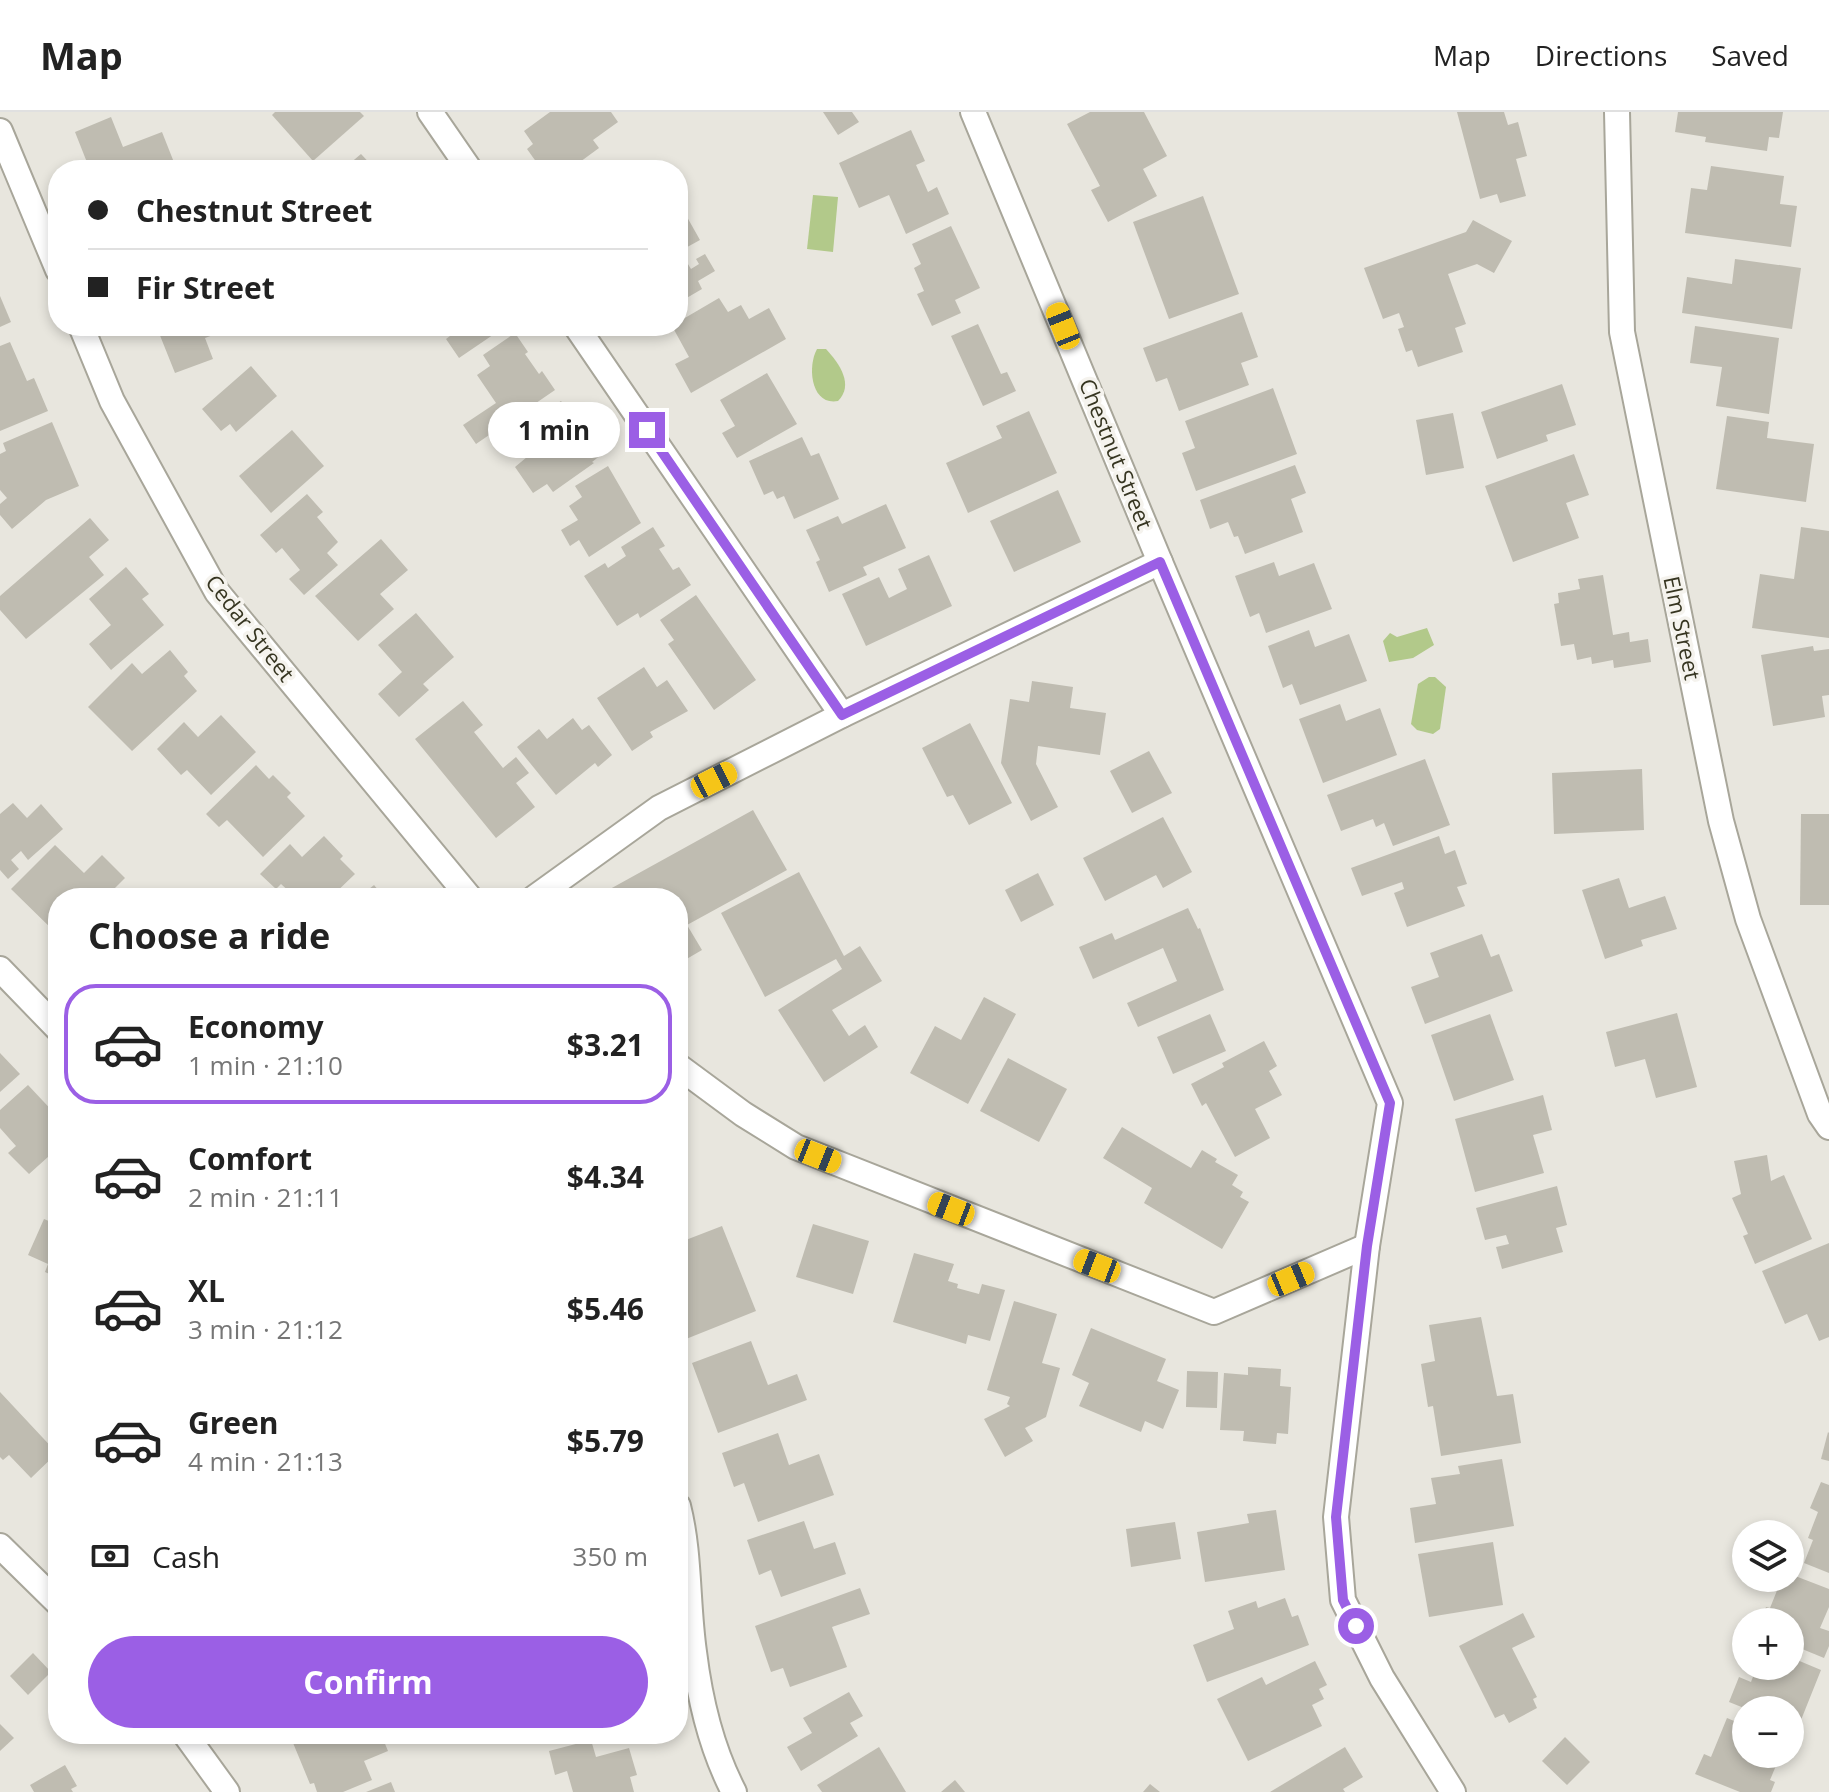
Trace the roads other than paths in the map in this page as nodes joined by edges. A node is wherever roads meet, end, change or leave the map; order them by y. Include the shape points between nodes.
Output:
1 (430, 112) edge
2 (973, 112) edge
3 (1617, 112) edge
4 (0, 131) edge
5 (463, 160) edge
6 (48, 246) edge
7 (85, 336) edge
8 (583, 336) edge
9 (1160, 562) junction
10 (842, 715) junction
11 (462, 888) edge
12 (548, 888) edge
13 (0, 969) edge
14 (48, 1019) edge
15 (688, 1073) edge
16 (1829, 1127) edge
17 (1367, 1246) junction
18 (0, 1546) edge
19 (688, 1572) edge
20 (48, 1593) edge
21 (192, 1744) edge
22 (227, 1792) edge
23 (734, 1792) edge
24 (1453, 1792) edge

1 - 5 street
2 - 9 street, Chestnut Street
3 - 16 street, Elm Street via 1622,332 1718,806 1748,919
4 - 6 street
7 - 11 street, Cedar Street via 112,401 217,592
8 - 10 street
9 - 10 street
9 - 17 street, Chestnut Street via 1390,1103
10 - 12 street via 659,808
13 - 14 street
15 - 17 street via 796,1147 1214,1312
17 - 24 street, Chestnut Street via 1336,1517 1343,1600 1382,1678
18 - 20 street
19 - 23 street via 704,1712 718,1761
21 - 22 street

